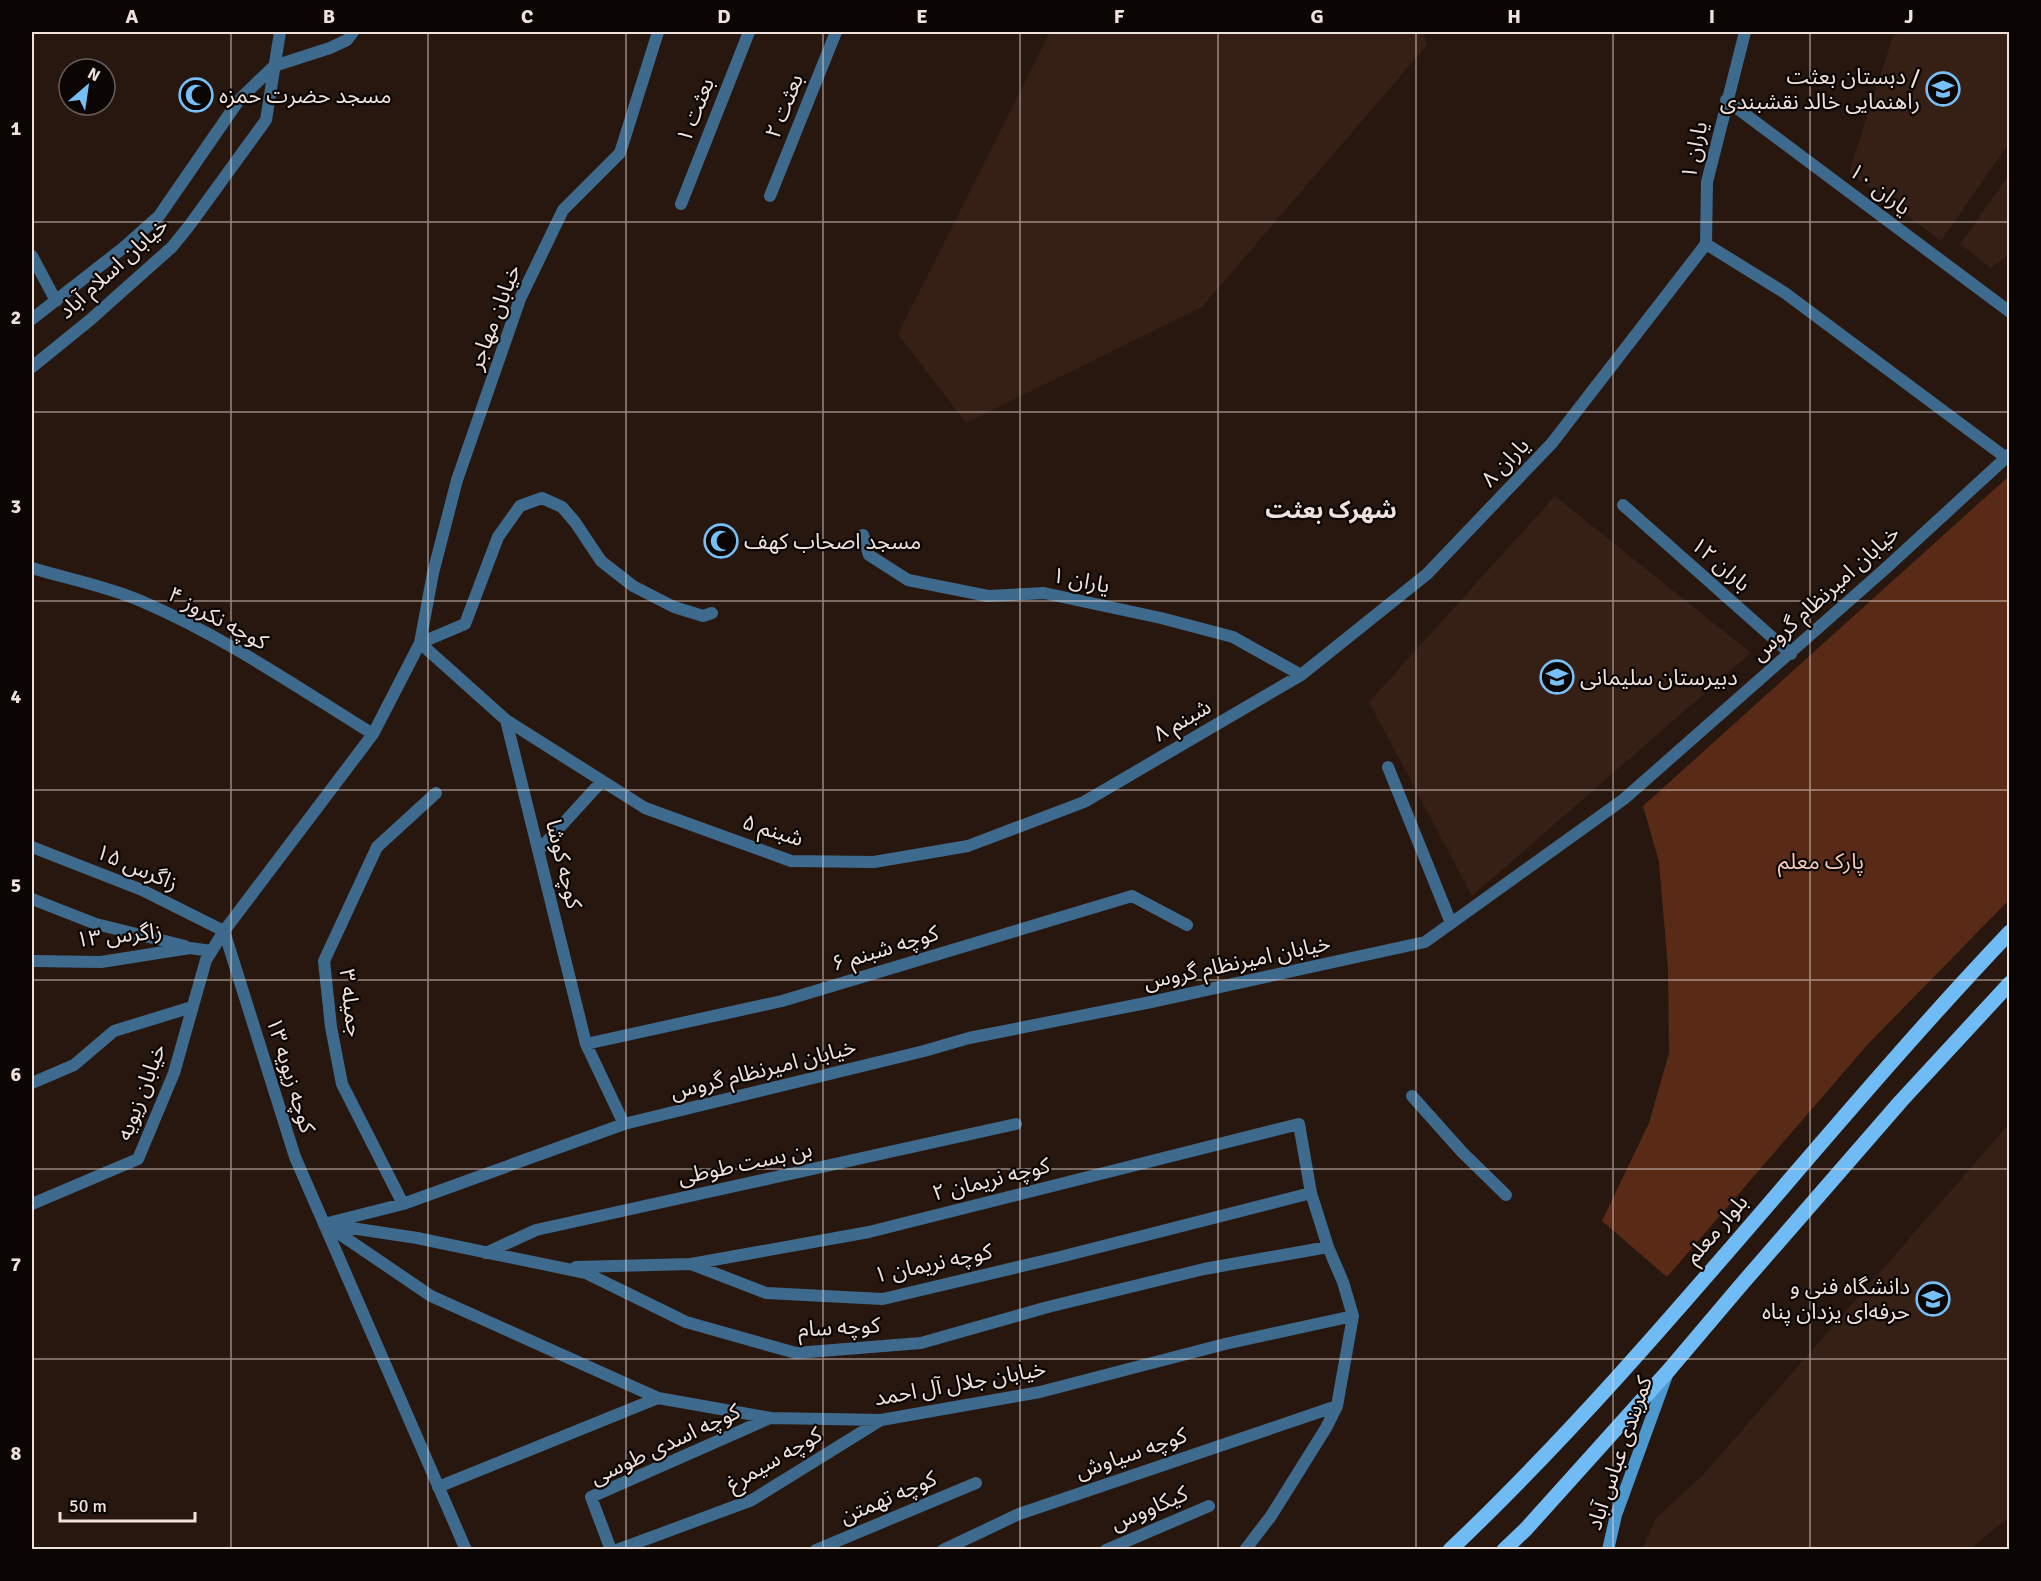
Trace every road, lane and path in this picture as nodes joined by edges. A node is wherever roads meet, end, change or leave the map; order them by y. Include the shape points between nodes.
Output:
1 (280, 32) edge
2 (353, 32) edge
3 (658, 32) edge
4 (749, 32) edge
5 (836, 32) edge
6 (1745, 32) edge
7 (274, 66) junction
8 (1726, 100) junction
9 (770, 196) dead end
10 (681, 204) dead end
11 (1706, 244) junction
12 (32, 256) edge
13 (56, 301) junction
14 (2010, 312) edge
15 (32, 319) edge
16 (32, 367) edge
17 (2007, 456) edge
18 (1623, 506) dead end
19 (863, 535) dead end
20 (32, 568) edge
21 (712, 613) dead end
22 (420, 643) junction
23 (1791, 654) junction
24 (1301, 675) junction
25 (506, 720) junction
26 (373, 734) junction
27 (1388, 767) dead end
28 (602, 781) junction
29 (436, 793) dead end
30 (1084, 801) joint
31 (32, 847) edge
32 (539, 849) junction
33 (32, 898) edge
34 (1451, 923) junction
35 (1187, 925) dead end
36 (224, 931) junction
37 (2010, 932) edge
38 (190, 948) junction
39 (211, 951) junction
40 (32, 961) edge
41 (2010, 983) edge
42 (192, 1007) junction
43 (586, 1044) junction
44 (32, 1083) edge
45 (1412, 1095) dead end
46 (624, 1124) junction
47 (1016, 1124) dead end
48 (1311, 1193) junction
49 (1506, 1195) dead end
50 (32, 1204) edge
51 (403, 1204) junction
52 (324, 1224) junction
53 (1328, 1247) junction
54 (486, 1252) junction
55 (690, 1264) junction
56 (560, 1268) junction
57 (1353, 1316) junction
58 (1669, 1370) junction
59 (658, 1398) junction
60 (1337, 1406) junction
61 (771, 1418) junction
62 (881, 1420) junction
63 (976, 1483) dead end
64 (438, 1487) junction
65 (1209, 1506) dead end
66 (819, 1549) edge
67 (465, 1550) edge
68 (611, 1550) edge
69 (617, 1550) edge
70 (943, 1550) edge
71 (1106, 1550) edge
72 (1245, 1550) edge
73 (1450, 1550) edge
74 (1504, 1550) edge
75 (1608, 1550) edge

1 - 7 street, خیابان اسلام آباد
2 - 7 street via 347,40 330,48
3 - 22 street, خیابان مهاجر via 620,153 563,210 520,299 458,480
4 - 10 street, بعثت ۱
5 - 9 street, بعثت ۲
6 - 8 street, یاران ۱
7 - 13 street, خیابان اسلام آباد via 239,100 159,216
7 - 16 street, خیابان اسلام آباد via 266,120 172,247
8 - 11 street, یاران ۱ via 1707,182
8 - 14 street, یاران ۱۰
11 - 17 street via 1785,293
11 - 24 street, یاران ۸ via 1552,443 1427,574
12 - 13 street
13 - 15 street, خیابان اسلام آباد
17 - 23 street, خیابان امیرنظام گروس
18 - 23 street, باران ۱۲
19 - 24 street, یاران ۱ via 869,555 908,580 988,596 1044,593 1161,618 1233,637
20 - 26 street, کوچه نکروز ۴ via 141,601 208,633
21 - 22 street via 703,616 674,607 633,586 601,561 562,507 542,498 520,506 498,537 465,624
22 - 25 street
22 - 26 street
23 - 34 street, خیابان امیرنظام گروس via 1624,799
24 - 30 street, شبنم ۸
25 - 28 street, شبنم ۵
25 - 32 street, کوچه کوشا
26 - 36 street
27 - 34 street
28 - 30 street, شبنم ۵ via 645,808 791,861 874,862 968,846
28 - 32 street
29 - 51 street, جمیله ۳ via 377,847 324,961 342,1084
31 - 36 street, زاگرس ۱۵ via 142,890
32 - 43 street, کوچه کوشا
33 - 38 street via 96,924
34 - 46 street, خیابان امیرنظام گروس via 1425,942 969,1038
35 - 43 street, کوچه شبنم ۶ via 1132,896 782,1001
36 - 39 street, خیابان زیویه
36 - 52 street, کوچه زیویه ۱۳ via 295,1157
37 - 73 main road, بلوار معلم via 1872,1082 1641,1351
38 - 39 street, زاگرس ۱۳
38 - 40 street, زاگرس ۱۳ via 101,962
39 - 42 street, خیابان زیویه
41 - 58 main road via 1901,1101
42 - 44 street via 114,1031 74,1065
42 - 50 street, خیابان زیویه via 174,1072 138,1159
43 - 46 street, کوچه کوشا
45 - 49 street
46 - 51 street, خیابان امیرنظام گروس
47 - 54 street, بن بست طوطی via 536,1230
48 - 53 street
48 - 55 street, کوچه نریمان ۱ via 883,1299 766,1293
48 - 55 street, کوچه نریمان ۲ via 1299,1124 869,1232
51 - 52 street, خیابان امیرنظام گروس
52 - 54 street, کوچه سام
52 - 59 street, خیابان جلال آل احمد via 431,1296
52 - 64 street, کوچه زیویه ۱۳
53 - 56 street, کوچه سام via 1204,1269 921,1342 796,1353 686,1322 586,1274
53 - 57 street
54 - 56 street, کوچه سام
55 - 56 street, کوچه نریمان ۱
57 - 60 street
57 - 62 street, خیابان جلال آل احمد via 1040,1392
58 - 74 main road
58 - 75 main road, کمربندی عباس آباد via 1616,1515
59 - 61 street, خیابان جلال آل احمد
59 - 64 street
60 - 70 street, کوچه سیاوش via 1019,1514
60 - 72 street via 1278,1506
61 - 62 street, خیابان جلال آل احمد
61 - 68 street, کوچه اسدی طوسی via 591,1497
62 - 69 street, کوچه سیمرغ via 752,1500
63 - 66 street, کوچه تهمتن
64 - 67 street, کوچه زیویه ۱۳
65 - 71 street, کیکاووس

